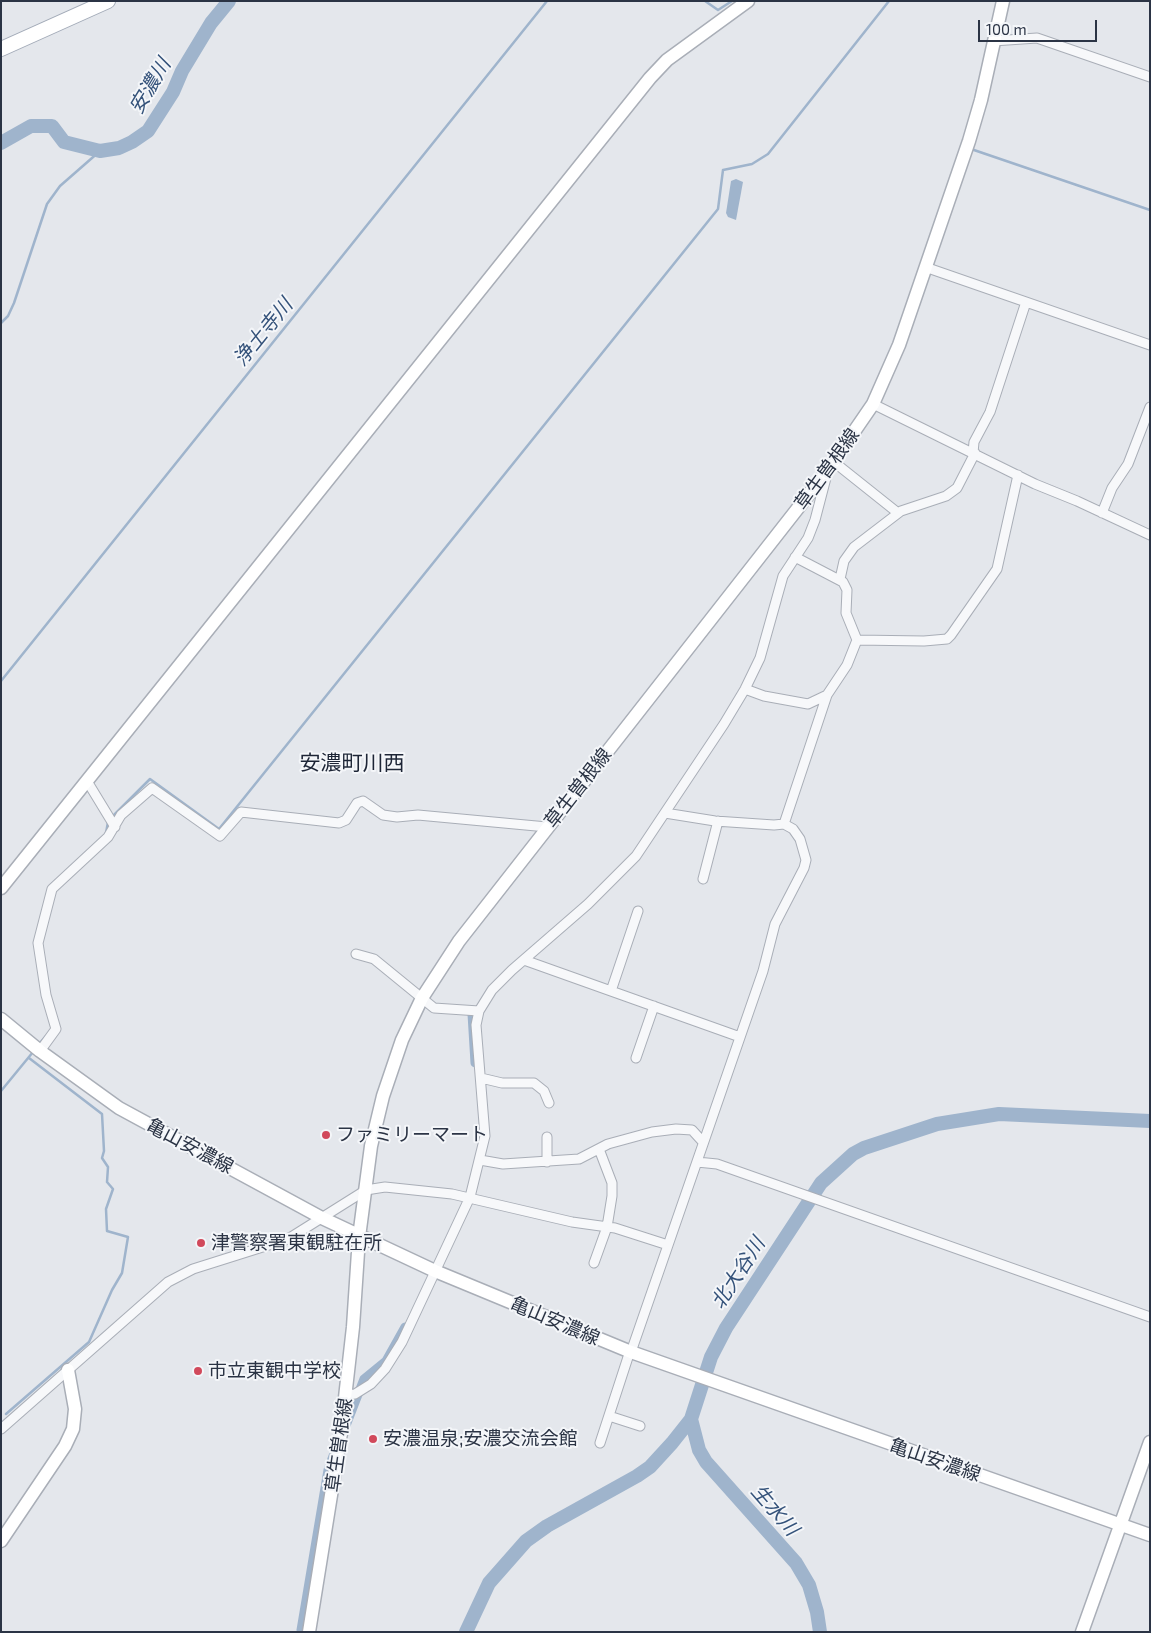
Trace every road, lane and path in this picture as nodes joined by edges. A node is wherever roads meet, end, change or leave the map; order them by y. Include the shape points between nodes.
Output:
1 (108, 1) edge
2 (748, 1) edge
3 (1003, 1) edge
4 (993, 41) junction
5 (1, 49) edge
6 (1150, 77) edge
7 (925, 267) junction
8 (1026, 302) junction
9 (1150, 345) edge
10 (873, 404) junction
11 (1150, 407) edge
12 (974, 453) junction
13 (831, 466) junction
14 (1018, 475) junction
15 (898, 513) junction
16 (1102, 513) junction
17 (1150, 536) edge
18 (795, 556) junction
19 (840, 579) junction
20 (856, 640) junction
21 (745, 689) junction
22 (827, 695) junction
23 (87, 781) junction
24 (665, 813) junction
25 (718, 821) junction
26 (784, 824) junction
27 (115, 827) junction
28 (548, 827) junction
29 (703, 879) dead end
30 (1, 888) edge
31 (638, 912) dead end
32 (356, 954) dead end
33 (524, 960) junction
34 (611, 991) junction
35 (422, 998) junction
36 (654, 1006) junction
37 (479, 1011) junction
38 (1, 1019) edge
39 (740, 1037) junction
40 (36, 1048) junction
41 (636, 1058) dead end
42 (480, 1078) junction
43 (549, 1103) dead end
44 (547, 1137) dead end
45 (704, 1142) junction
46 (599, 1149) junction
47 (480, 1160) junction
48 (547, 1162) junction
49 (697, 1162) junction
50 (366, 1190) junction
51 (470, 1197) junction
52 (322, 1218) junction
53 (607, 1227) junction
54 (359, 1237) junction
55 (668, 1245) junction
56 (594, 1263) dead end
57 (435, 1271) junction
58 (1150, 1317) edge
59 (630, 1352) junction
60 (68, 1370) junction
61 (346, 1395) junction
62 (609, 1416) junction
63 (640, 1426) dead end
64 (1, 1429) edge
65 (1150, 1442) edge
66 (600, 1444) dead end
67 (1120, 1525) junction
68 (1150, 1535) edge
69 (3, 1536) edge
70 (309, 1632) edge
71 (1082, 1632) edge

1 - 5 main road
2 - 23 main road via 667,60 650,78
3 - 4 main road, 草生曽根線
4 - 6 street via 1037,38
4 - 7 main road, 草生曽根線 via 969,141
7 - 8 street
7 - 10 main road, 草生曽根線 via 899,345
8 - 9 street
8 - 12 street via 990,412 974,442
10 - 12 street
10 - 13 main road, 草生曽根線
11 - 16 street via 1128,464 1112,488
12 - 14 street
12 - 15 street via 957,488 946,496
13 - 15 street
13 - 18 street via 808,538
13 - 28 main road, 草生曽根線
14 - 16 street
14 - 20 street via 997,569 951,635 947,639 933,640
15 - 19 street via 854,546 846,558
16 - 17 street
18 - 19 street
18 - 21 street via 783,576 760,658
19 - 20 street via 846,587 846,613
20 - 22 street via 847,665
21 - 22 street via 808,704
21 - 24 street
22 - 26 street
23 - 27 street
23 - 30 main road
24 - 25 street
24 - 33 street via 623,872
25 - 26 street
25 - 29 street
26 - 39 street via 793,829 800,839 804,868 778,918
27 - 28 street via 121,815 152,788 220,836 241,812 339,823 346,820 357,803 363,801 383,814 397,817 418,815
27 - 40 street via 52,889 38,943 46,995 56,1028
28 - 35 main road, 草生曽根線 via 459,941
31 - 34 street
32 - 35 street via 374,960
33 - 34 street
33 - 37 street via 492,990
34 - 36 street
35 - 37 street via 434,1008
35 - 50 main road, 草生曽根線 via 402,1040 382,1096
36 - 39 street
36 - 41 street
37 - 42 street via 476,1025
38 - 40 main road, 亀山安濃線
39 - 45 street
40 - 52 main road, 亀山安濃線 via 109,1102
42 - 43 street via 502,1083 534,1084 544,1091
42 - 47 street via 485,1136
44 - 48 street
45 - 46 street via 692,1130 676,1129 614,1142
45 - 49 street
46 - 48 street via 579,1159
46 - 53 street via 612,1186
47 - 48 street via 503,1164
47 - 51 street
49 - 55 street
49 - 58 street via 717,1164
50 - 51 street via 385,1188
50 - 52 street
50 - 54 main road, 草生曽根線
51 - 53 street via 572,1222
51 - 57 street
52 - 54 main road, 亀山安濃線
52 - 60 street via 288,1239 193,1269 168,1282
53 - 55 street
53 - 56 street
54 - 57 main road, 亀山安濃線
54 - 61 main road, 草生曽根線
55 - 59 street
57 - 59 main road, 亀山安濃線
57 - 61 street via 409,1327 384,1369 371,1384 355,1394
59 - 62 street
59 - 67 main road, 亀山安濃線
60 - 64 street
60 - 69 main road via 75,1409 73,1429 65,1446
61 - 70 main road, 草生曽根線
62 - 63 street
62 - 66 street
65 - 67 main road
67 - 68 main road, 亀山安濃線
67 - 71 main road

